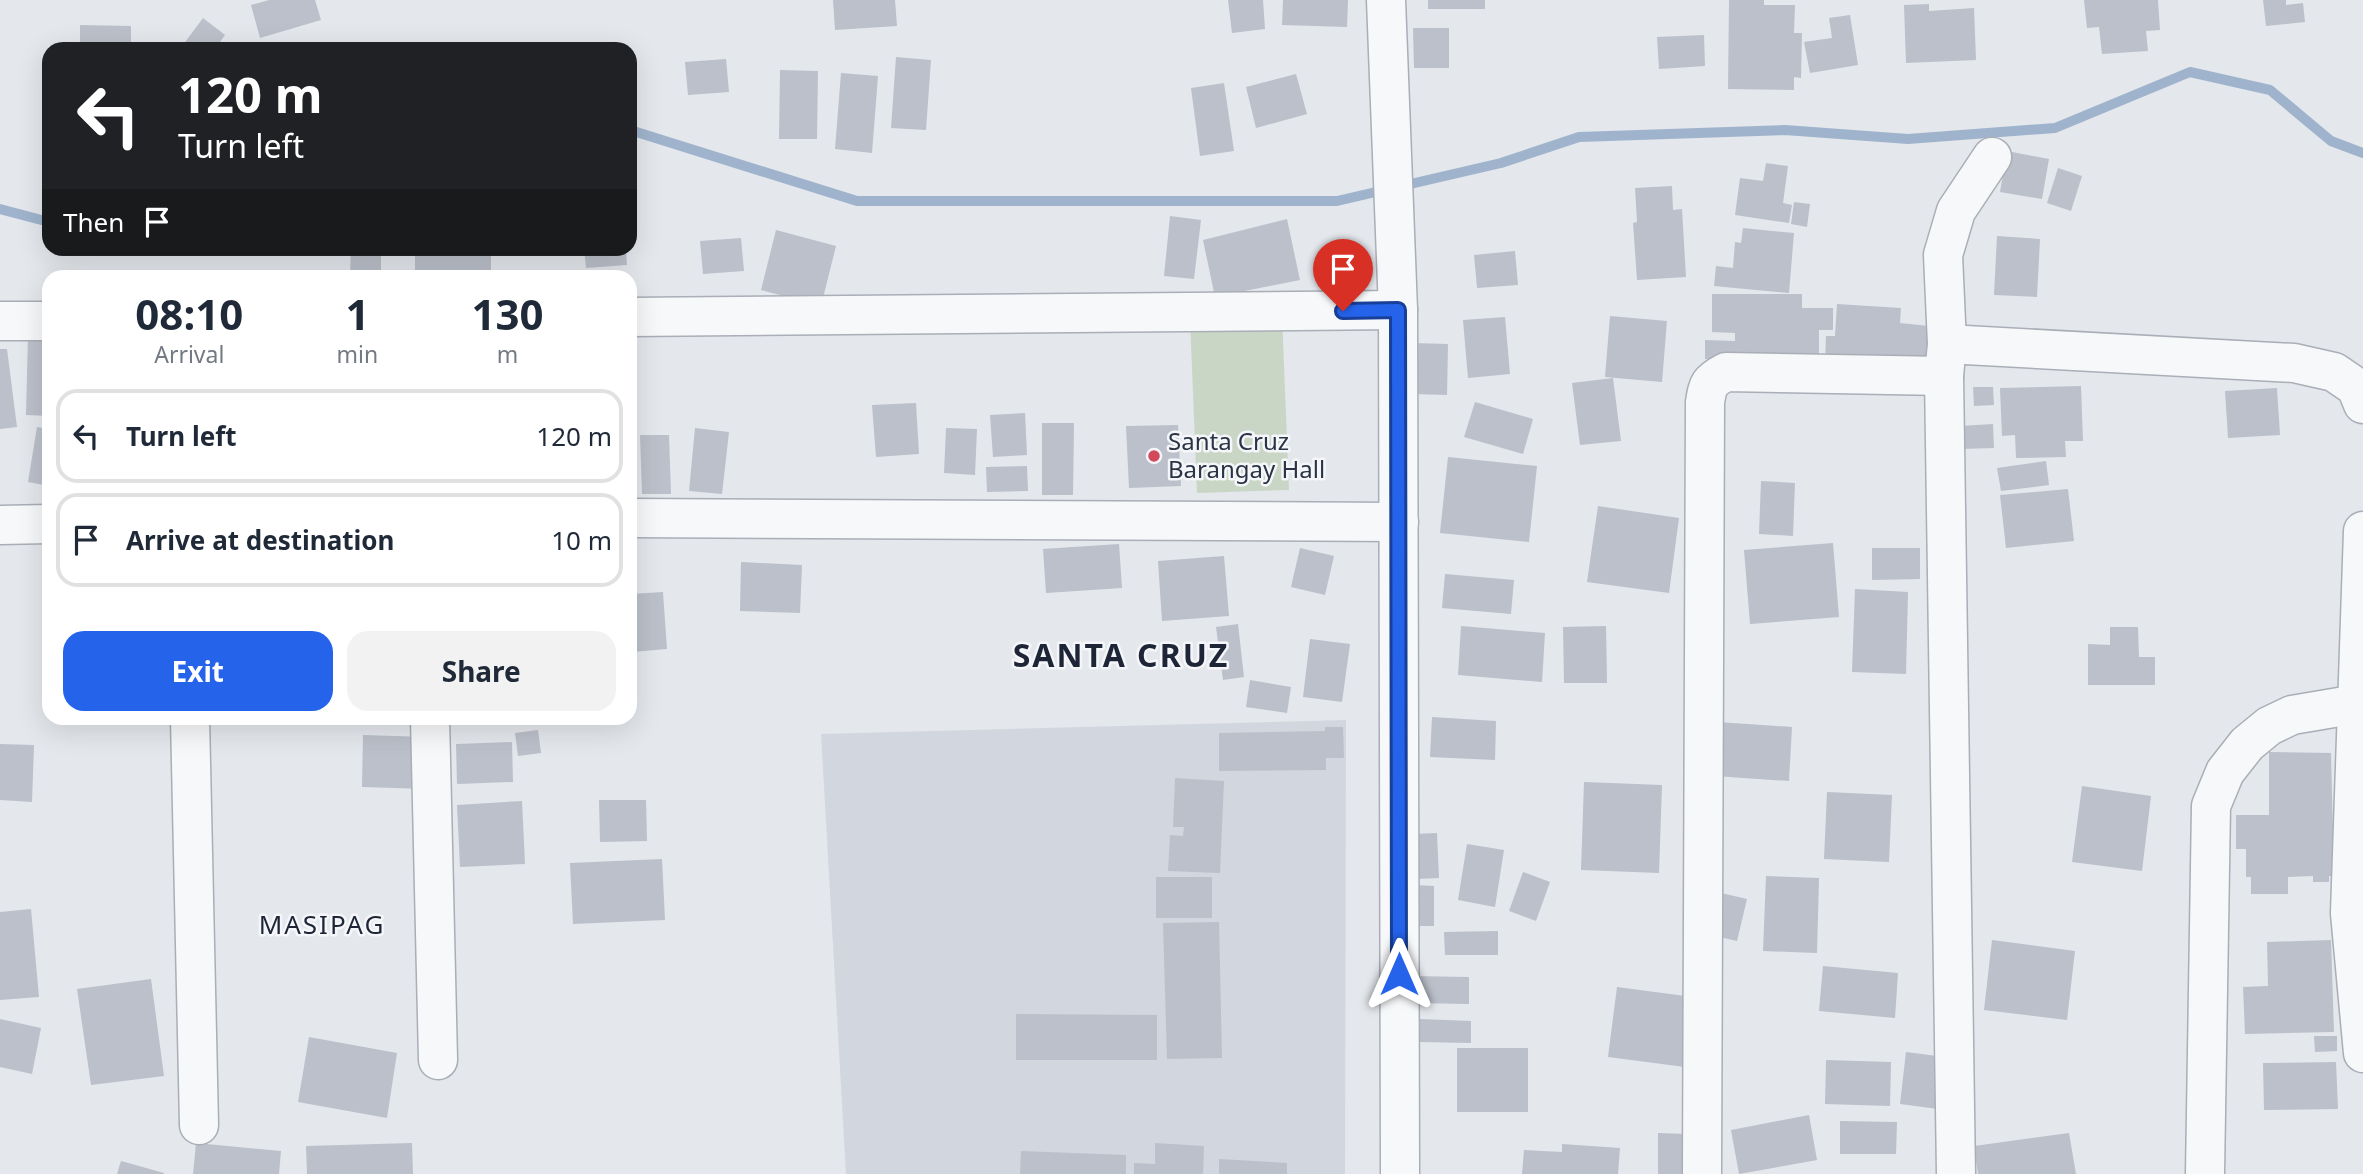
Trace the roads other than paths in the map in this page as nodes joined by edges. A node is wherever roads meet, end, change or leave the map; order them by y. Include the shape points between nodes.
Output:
1 (1386, 0) edge
2 (1992, 157) dead end
3 (1398, 310) junction
4 (637, 317) edge
5 (0, 321) edge
6 (42, 321) edge
7 (1945, 360) junction
8 (2349, 371) edge
9 (2363, 404) edge
10 (637, 518) edge
11 (1399, 522) junction
12 (42, 524) edge
13 (0, 525) edge
14 (2363, 530) edge
15 (2357, 704) junction
16 (190, 725) edge
17 (430, 725) edge
18 (2363, 1053) edge
19 (438, 1060) dead end
20 (199, 1125) dead end
21 (1400, 1174) edge
22 (1702, 1174) edge
23 (1956, 1174) edge
24 (2205, 1174) edge

1 - 3 street
2 - 7 street via 1956,211 1943,255
3 - 4 street
3 - 11 street
5 - 6 street
7 - 8 street via 2294,363
7 - 22 street via 1726,373 1708,385
7 - 23 street
8 - 9 street
10 - 11 street
11 - 21 street
12 - 13 street
14 - 15 street
15 - 18 street via 2350,913
15 - 24 street via 2292,715 2269,726 2225,772 2211,806
16 - 20 street
17 - 19 street

